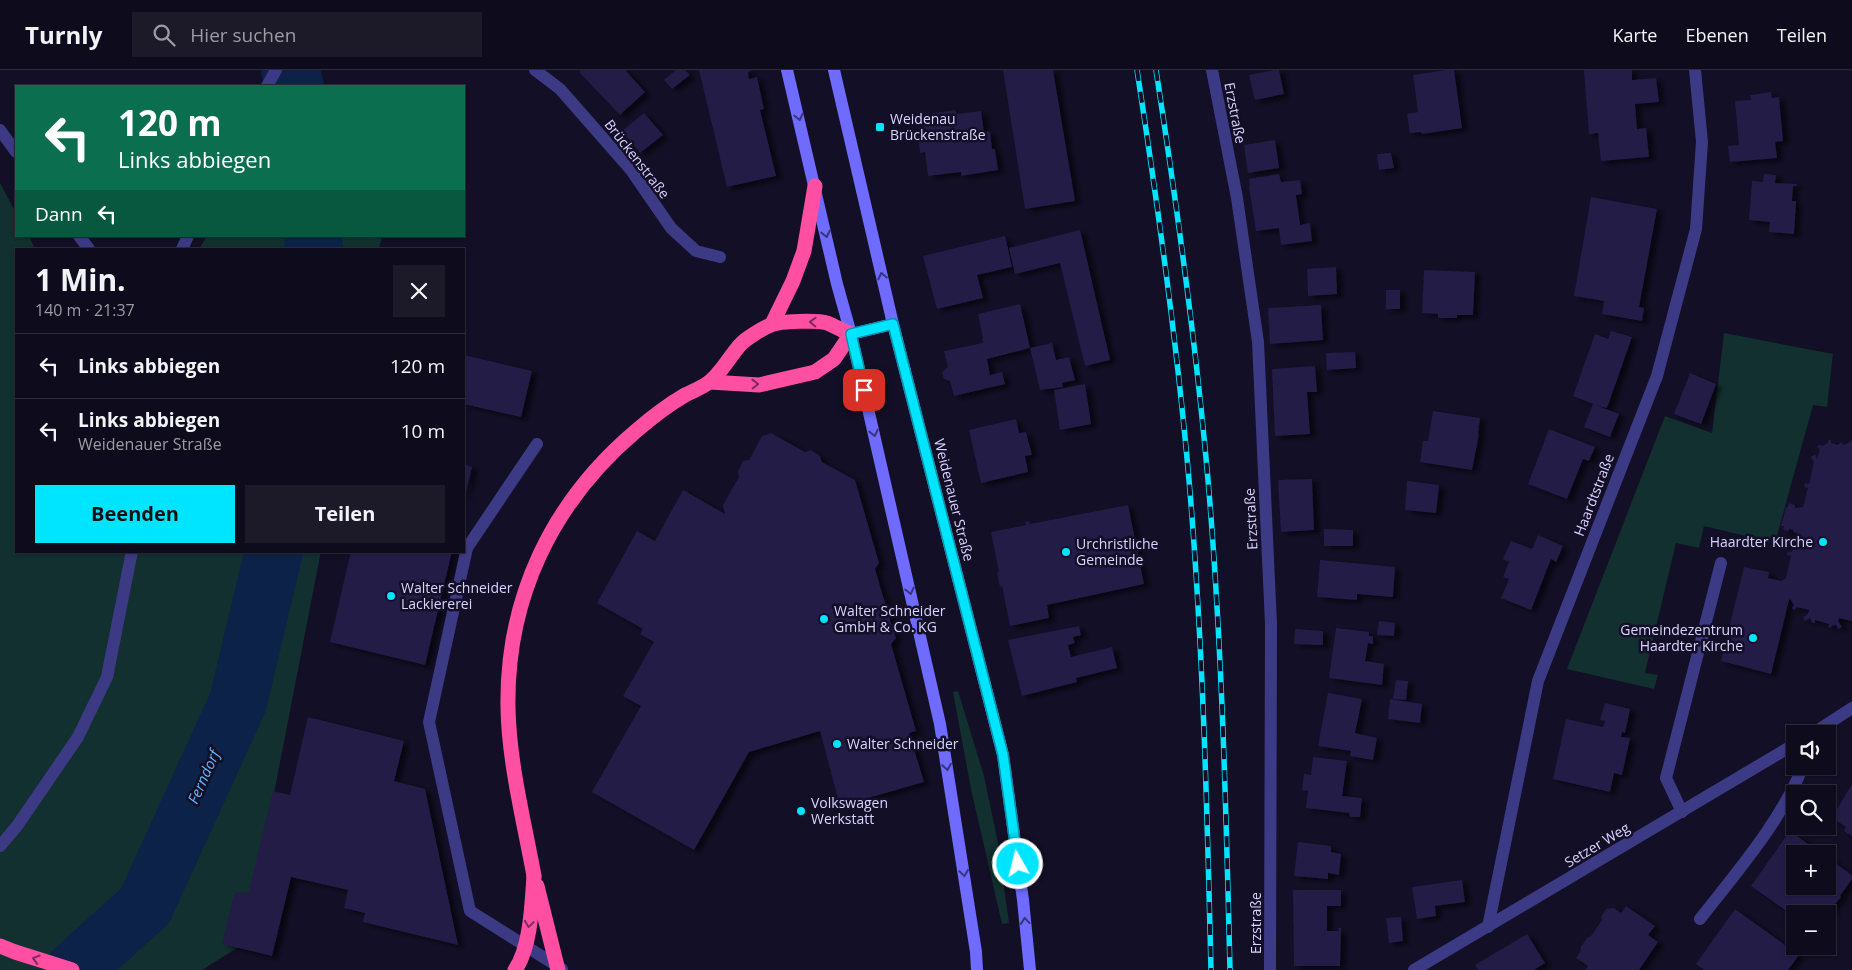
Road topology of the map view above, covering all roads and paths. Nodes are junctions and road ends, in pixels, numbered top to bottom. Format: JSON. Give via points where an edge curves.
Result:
{"nodes":[{"id":1,"x":276,"y":70,"type":"edge"},
{"id":2,"x":535,"y":70,"type":"edge"},
{"id":3,"x":788,"y":70,"type":"edge"},
{"id":4,"x":834,"y":70,"type":"edge"},
{"id":5,"x":1212,"y":70,"type":"edge"},
{"id":6,"x":1695,"y":70,"type":"edge"},
{"id":7,"x":268,"y":85,"type":"edge"},
{"id":8,"x":0,"y":130,"type":"edge"},
{"id":9,"x":15,"y":151,"type":"edge"},
{"id":10,"x":815,"y":186,"type":"junction"},
{"id":11,"x":80,"y":237,"type":"edge"},
{"id":12,"x":88,"y":248,"type":"edge"},
{"id":13,"x":720,"y":257,"type":"dead end"},
{"id":14,"x":772,"y":324,"type":"junction"},
{"id":15,"x":893,"y":324,"type":"junction"},
{"id":16,"x":851,"y":334,"type":"junction"},
{"id":17,"x":710,"y":382,"type":"junction"},
{"id":18,"x":537,"y":444,"type":"dead end"},
{"id":19,"x":132,"y":553,"type":"edge"},
{"id":20,"x":1721,"y":564,"type":"dead end"},
{"id":21,"x":1852,"y":708,"type":"edge"},
{"id":22,"x":1826,"y":725,"type":"edge"},
{"id":23,"x":1786,"y":749,"type":"edge"},
{"id":24,"x":1799,"y":775,"type":"edge"},
{"id":25,"x":1682,"y":812,"type":"junction"},
{"id":26,"x":0,"y":846,"type":"edge"},
{"id":27,"x":534,"y":876,"type":"junction"},
{"id":28,"x":1700,"y":919,"type":"dead end"},
{"id":29,"x":1488,"y":928,"type":"junction"},
{"id":30,"x":0,"y":946,"type":"edge"},
{"id":31,"x":72,"y":970,"type":"edge"},
{"id":32,"x":515,"y":970,"type":"edge"},
{"id":33,"x":558,"y":970,"type":"edge"},
{"id":34,"x":564,"y":970,"type":"edge"},
{"id":35,"x":977,"y":970,"type":"edge"},
{"id":36,"x":1030,"y":970,"type":"edge"},
{"id":37,"x":1270,"y":970,"type":"edge"},
{"id":38,"x":1414,"y":970,"type":"edge"}],
"edges":[{"from":1,"to":7,"type":"street"},
{"from":2,"to":13,"type":"street","name":"Brückenstraße","via":[[560,89],[631,170],[671,228],[696,250]]},
{"from":3,"to":10,"type":"main road","one_way":true},
{"from":15,"to":4,"type":"main road","name":"Weidenauer Straße","one_way":true},
{"from":5,"to":37,"type":"street","name":"Erzstraße","via":[[1237,198],[1258,342],[1271,624]]},
{"from":6,"to":29,"type":"street","name":"Haardtstraße","via":[[1702,142],[1696,229],[1657,376],[1538,681]]},
{"from":8,"to":9,"type":"street"},
{"from":10,"to":14,"type":"highway","via":[[804,251]]},
{"from":10,"to":16,"type":"main road","one_way":true},
{"from":11,"to":12,"type":"street"},
{"from":16,"to":14,"type":"highway","one_way":true,"via":[[826,323]]},
{"from":14,"to":17,"type":"highway","via":[[741,343]]},
{"from":15,"to":16,"type":"main road"},
{"from":36,"to":15,"type":"main road","name":"Weidenauer Straße","one_way":true,"via":[[1003,755]]},
{"from":17,"to":16,"type":"highway","one_way":true,"via":[[759,386],[816,372],[834,359]]},
{"from":16,"to":35,"type":"main road","one_way":true,"via":[[940,724]]},
{"from":17,"to":27,"type":"highway","via":[[636,430],[593,473],[557,522],[529,578],[514,636],[508,709],[512,753]]},
{"from":18,"to":34,"type":"street","via":[[467,548],[429,722],[470,911]]},
{"from":19,"to":26,"type":"street","via":[[107,677],[78,737]]},
{"from":20,"to":25,"type":"street","via":[[1666,778]]},
{"from":21,"to":22,"type":"street"},
{"from":23,"to":25,"type":"street","name":"Setzer Weg"},
{"from":24,"to":28,"type":"street","via":[[1760,841]]},
{"from":25,"to":29,"type":"street","name":"Setzer Weg"},
{"from":27,"to":32,"type":"highway","one_way":true,"bridge":true,"via":[[529,930]]},
{"from":27,"to":33,"type":"highway","bridge":true},
{"from":29,"to":38,"type":"street","name":"Setzer Weg"},
{"from":31,"to":30,"type":"highway","one_way":true}]}
